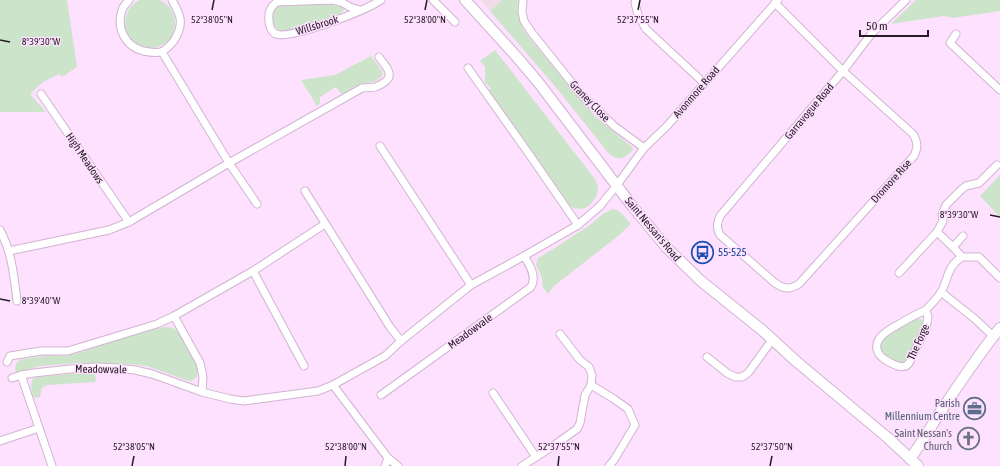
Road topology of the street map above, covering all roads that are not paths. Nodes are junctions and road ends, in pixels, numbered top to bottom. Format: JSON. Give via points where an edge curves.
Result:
{"nodes":[{"id":1,"x":129,"y":0,"type":"edge"},
{"id":2,"x":172,"y":0,"type":"edge"},
{"id":3,"x":381,"y":0,"type":"edge"},
{"id":4,"x":433,"y":0,"type":"edge"},
{"id":5,"x":465,"y":0,"type":"edge"},
{"id":6,"x":523,"y":0,"type":"edge"},
{"id":7,"x":636,"y":0,"type":"edge"},
{"id":8,"x":906,"y":0,"type":"edge"},
{"id":9,"x":776,"y":2,"type":"edge"},
{"id":10,"x":360,"y":10,"type":"junction"},
{"id":11,"x":455,"y":22,"type":"dead end"},
{"id":12,"x":956,"y":34,"type":"dead end"},
{"id":13,"x":162,"y":52,"type":"junction"},
{"id":14,"x":379,"y":57,"type":"dead end"},
{"id":15,"x":468,"y":68,"type":"dead end"},
{"id":16,"x":843,"y":71,"type":"junction"},
{"id":17,"x":704,"y":83,"type":"junction"},
{"id":18,"x":1000,"y":90,"type":"edge"},
{"id":19,"x":41,"y":94,"type":"dead end"},
{"id":20,"x":380,"y":146,"type":"dead end"},
{"id":21,"x":644,"y":148,"type":"junction"},
{"id":22,"x":229,"y":163,"type":"junction"},
{"id":23,"x":997,"y":165,"type":"dead end"},
{"id":24,"x":617,"y":185,"type":"junction"},
{"id":25,"x":305,"y":191,"type":"dead end"},
{"id":26,"x":256,"y":204,"type":"dead end"},
{"id":27,"x":129,"y":222,"type":"junction"},
{"id":28,"x":325,"y":224,"type":"junction"},
{"id":29,"x":578,"y":225,"type":"junction"},
{"id":30,"x":717,"y":226,"type":"joint"},
{"id":31,"x":0,"y":230,"type":"edge"},
{"id":32,"x":938,"y":232,"type":"junction"},
{"id":33,"x":963,"y":236,"type":"dead end"},
{"id":34,"x":953,"y":247,"type":"junction"},
{"id":35,"x":9,"y":251,"type":"junction"},
{"id":36,"x":524,"y":256,"type":"junction"},
{"id":37,"x":962,"y":257,"type":"junction"},
{"id":38,"x":253,"y":271,"type":"junction"},
{"id":39,"x":900,"y":273,"type":"dead end"},
{"id":40,"x":1000,"y":278,"type":"edge"},
{"id":41,"x":471,"y":285,"type":"junction"},
{"id":42,"x":941,"y":292,"type":"junction"},
{"id":43,"x":17,"y":302,"type":"dead end"},
{"id":44,"x":926,"y":310,"type":"junction"},
{"id":45,"x":174,"y":316,"type":"junction"},
{"id":46,"x":997,"y":332,"type":"edge"},
{"id":47,"x":560,"y":334,"type":"dead end"},
{"id":48,"x":772,"y":340,"type":"junction"},
{"id":49,"x":401,"y":341,"type":"junction"},
{"id":50,"x":707,"y":358,"type":"dead end"},
{"id":51,"x":7,"y":362,"type":"dead end"},
{"id":52,"x":304,"y":366,"type":"dead end"},
{"id":53,"x":21,"y":375,"type":"junction"},
{"id":54,"x":12,"y":378,"type":"dead end"},
{"id":55,"x":333,"y":385,"type":"junction"},
{"id":56,"x":591,"y":385,"type":"junction"},
{"id":57,"x":202,"y":392,"type":"junction"},
{"id":58,"x":493,"y":393,"type":"dead end"},
{"id":59,"x":381,"y":395,"type":"dead end"},
{"id":60,"x":39,"y":428,"type":"junction"},
{"id":61,"x":0,"y":441,"type":"edge"},
{"id":62,"x":536,"y":456,"type":"junction"},
{"id":63,"x":388,"y":458,"type":"junction"},
{"id":64,"x":914,"y":463,"type":"edge"},
{"id":65,"x":52,"y":466,"type":"edge"},
{"id":66,"x":385,"y":466,"type":"edge"},
{"id":67,"x":398,"y":466,"type":"edge"},
{"id":68,"x":522,"y":466,"type":"edge"},
{"id":69,"x":608,"y":466,"type":"edge"}],
"edges":[{"from":1,"to":13,"type":"street","via":[[122,9],[119,23],[124,38],[135,49]]},
{"from":2,"to":13,"type":"street","via":[[180,15],[180,30],[173,42]]},
{"from":3,"to":10,"type":"street","name":"Willsbrook"},
{"from":4,"to":11,"type":"street"},
{"from":5,"to":24,"type":"main road","name":"Saint Nessan's Road","via":[[538,82]]},
{"from":6,"to":21,"type":"street","name":"Graney Close","via":[[524,22],[580,93],[614,126]]},
{"from":7,"to":17,"type":"street","via":[[638,15],[646,29]]},
{"from":8,"to":16,"type":"street","name":"Garravogue Road","via":[[872,33]]},
{"from":9,"to":16,"type":"street","name":"Dromore Rise"},
{"from":9,"to":17,"type":"street","name":"Avonmore Road"},
{"from":10,"to":10,"type":"street","name":"Willsbrook","via":[[299,32],[276,34],[269,22],[269,10],[276,2],[333,0]]},
{"from":12,"to":18,"type":"street","via":[[950,43]]},
{"from":13,"to":22,"type":"street"},
{"from":14,"to":22,"type":"street","via":[[390,75],[380,85],[362,88]]},
{"from":15,"to":29,"type":"street"},
{"from":16,"to":30,"type":"street","name":"Garravogue Road","via":[[720,216]]},
{"from":16,"to":30,"type":"street","name":"Dromore Rise","via":[[912,134],[917,140],[914,156],[793,288],[788,289],[775,283],[720,235]]},
{"from":17,"to":21,"type":"street","name":"Avonmore Road"},
{"from":19,"to":27,"type":"street","name":"High Meadows"},
{"from":20,"to":41,"type":"street"},
{"from":21,"to":24,"type":"street","name":"Avonmore Road"},
{"from":22,"to":26,"type":"street"},
{"from":22,"to":27,"type":"street"},
{"from":23,"to":32,"type":"street","via":[[979,183],[962,188],[946,206]]},
{"from":24,"to":29,"type":"street","name":"Meadowvale","via":[[600,206]]},
{"from":24,"to":48,"type":"main road","name":"Saint Nessan's Road","via":[[663,244],[683,264]]},
{"from":25,"to":28,"type":"street"},
{"from":27,"to":35,"type":"street","via":[[109,230]]},
{"from":28,"to":38,"type":"street","name":"Meadowvale"},
{"from":28,"to":49,"type":"street"},
{"from":29,"to":36,"type":"street","name":"Meadowvale"},
{"from":31,"to":35,"type":"street"},
{"from":32,"to":34,"type":"street"},
{"from":32,"to":39,"type":"street"},
{"from":33,"to":34,"type":"street"},
{"from":34,"to":37,"type":"street"},
{"from":35,"to":43,"type":"street"},
{"from":36,"to":41,"type":"street","name":"Meadowvale"},
{"from":36,"to":59,"type":"street","name":"Meadowvale","via":[[534,279],[531,287]]},
{"from":37,"to":40,"type":"street","via":[[979,257]]},
{"from":37,"to":42,"type":"street","name":"The Forge","via":[[948,273]]},
{"from":38,"to":45,"type":"street","name":"Meadowvale"},
{"from":38,"to":52,"type":"street"},
{"from":41,"to":49,"type":"street","name":"Meadowvale"},
{"from":42,"to":44,"type":"street","name":"The Forge"},
{"from":42,"to":46,"type":"street","via":[[975,319]]},
{"from":44,"to":44,"type":"street","name":"The Forge","via":[[885,333],[877,342],[876,349],[881,358],[897,366],[904,367],[909,363],[926,328]]},
{"from":45,"to":51,"type":"street","name":"Meadowvale","via":[[157,324],[68,351],[41,351],[10,356]]},
{"from":45,"to":57,"type":"street","via":[[200,363],[203,377]]},
{"from":46,"to":64,"type":"main road","via":[[947,402],[918,448]]},
{"from":47,"to":56,"type":"street","via":[[580,360],[589,367],[592,375]]},
{"from":48,"to":50,"type":"street","via":[[748,373],[742,377],[727,373]]},
{"from":48,"to":64,"type":"main road","name":"Saint Nessan's Road"},
{"from":49,"to":55,"type":"street","name":"Meadowvale","via":[[385,356]]},
{"from":53,"to":54,"type":"street","name":"Meadowvale"},
{"from":53,"to":57,"type":"street","name":"Meadowvale","via":[[96,367],[117,368],[152,374]]},
{"from":53,"to":60,"type":"street"},
{"from":55,"to":57,"type":"street","name":"Meadowvale","via":[[318,391],[244,401]]},
{"from":55,"to":63,"type":"street"},
{"from":56,"to":62,"type":"street","via":[[585,395],[577,429]]},
{"from":56,"to":69,"type":"street","via":[[628,409],[635,425]]},
{"from":58,"to":62,"type":"street"},
{"from":60,"to":61,"type":"street"},
{"from":60,"to":65,"type":"street"},
{"from":62,"to":68,"type":"street"},
{"from":63,"to":66,"type":"street"},
{"from":63,"to":67,"type":"street"}]}
